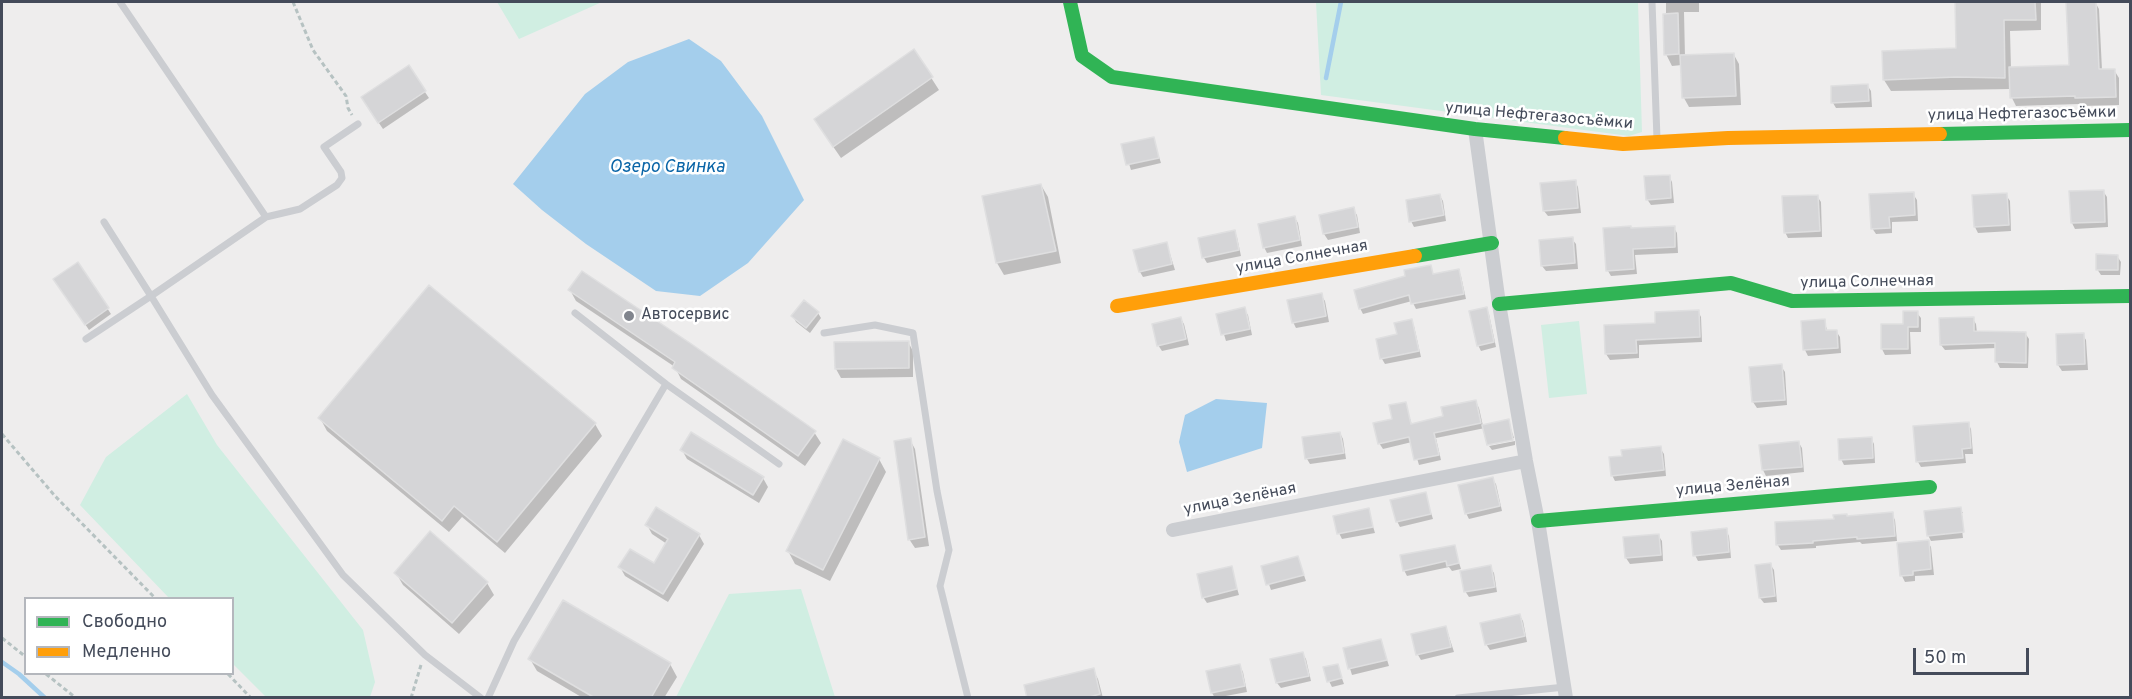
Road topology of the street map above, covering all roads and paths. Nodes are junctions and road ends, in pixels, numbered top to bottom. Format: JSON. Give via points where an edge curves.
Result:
{"nodes":[{"id":1,"x":120,"y":2,"type":"edge"},
{"id":2,"x":293,"y":2,"type":"edge"},
{"id":3,"x":1070,"y":2,"type":"edge"},
{"id":4,"x":1652,"y":2,"type":"edge"},
{"id":5,"x":358,"y":123,"type":"joint"},
{"id":6,"x":1475,"y":129,"type":"junction"},
{"id":7,"x":2130,"y":130,"type":"edge"},
{"id":8,"x":1658,"y":141,"type":"junction"},
{"id":9,"x":266,"y":217,"type":"junction"},
{"id":10,"x":104,"y":222,"type":"dead end"},
{"id":11,"x":1492,"y":243,"type":"junction"},
{"id":12,"x":151,"y":296,"type":"junction"},
{"id":13,"x":2130,"y":296,"type":"edge"},
{"id":14,"x":1499,"y":304,"type":"junction"},
{"id":15,"x":1118,"y":306,"type":"dead end"},
{"id":16,"x":575,"y":313,"type":"dead end"},
{"id":17,"x":824,"y":333,"type":"dead end"},
{"id":18,"x":86,"y":339,"type":"dead end"},
{"id":19,"x":666,"y":384,"type":"junction"},
{"id":20,"x":2,"y":434,"type":"edge"},
{"id":21,"x":1526,"y":461,"type":"junction"},
{"id":22,"x":779,"y":464,"type":"dead end"},
{"id":23,"x":1930,"y":487,"type":"dead end"},
{"id":24,"x":1538,"y":521,"type":"junction"},
{"id":25,"x":1173,"y":530,"type":"dead end"},
{"id":26,"x":154,"y":597,"type":"edge"},
{"id":27,"x":2,"y":638,"type":"edge"},
{"id":28,"x":24,"y":655,"type":"edge"},
{"id":29,"x":425,"y":655,"type":"junction"},
{"id":30,"x":47,"y":675,"type":"edge"},
{"id":31,"x":229,"y":675,"type":"edge"},
{"id":32,"x":1565,"y":692,"type":"edge"},
{"id":33,"x":76,"y":698,"type":"edge"},
{"id":34,"x":251,"y":698,"type":"edge"},
{"id":35,"x":411,"y":698,"type":"edge"},
{"id":36,"x":481,"y":698,"type":"edge"},
{"id":37,"x":488,"y":698,"type":"edge"},
{"id":38,"x":968,"y":698,"type":"edge"},
{"id":39,"x":1458,"y":698,"type":"edge"}],
"edges":[{"from":1,"to":9,"type":"lane"},
{"from":2,"to":5,"type":"path","via":[[313,50],[346,96],[348,110]]},
{"from":3,"to":6,"type":"street","name":"улица Нефтегазосъёмки","via":[[1082,56],[1112,77]]},
{"from":4,"to":8,"type":"lane"},
{"from":5,"to":9,"type":"lane","via":[[324,147],[342,172],[339,183],[303,208]]},
{"from":6,"to":8,"type":"street","name":"улица Нефтегазосъёмки","via":[[1623,144]]},
{"from":6,"to":11,"type":"street"},
{"from":7,"to":8,"type":"street","name":"улица Нефтегазосъёмки"},
{"from":9,"to":12,"type":"lane"},
{"from":10,"to":12,"type":"lane"},
{"from":11,"to":14,"type":"street"},
{"from":11,"to":15,"type":"street","name":"улица Солнечная"},
{"from":12,"to":18,"type":"lane"},
{"from":12,"to":29,"type":"lane","via":[[212,395],[343,575]]},
{"from":13,"to":14,"type":"street","name":"улица Солнечная","via":[[1792,301],[1731,283]]},
{"from":14,"to":21,"type":"street"},
{"from":16,"to":19,"type":"lane"},
{"from":17,"to":38,"type":"lane","via":[[875,325],[913,333],[949,550],[939,586]]},
{"from":19,"to":22,"type":"lane"},
{"from":19,"to":37,"type":"lane","via":[[514,641]]},
{"from":20,"to":26,"type":"path","via":[[55,496]]},
{"from":21,"to":24,"type":"street"},
{"from":21,"to":25,"type":"street","name":"улица Зелёная"},
{"from":23,"to":24,"type":"street","name":"улица Зелёная"},
{"from":24,"to":32,"type":"street"},
{"from":27,"to":28,"type":"path"},
{"from":29,"to":35,"type":"path"},
{"from":29,"to":36,"type":"lane"},
{"from":30,"to":33,"type":"path"},
{"from":31,"to":34,"type":"path"},
{"from":32,"to":39,"type":"lane"}]}
